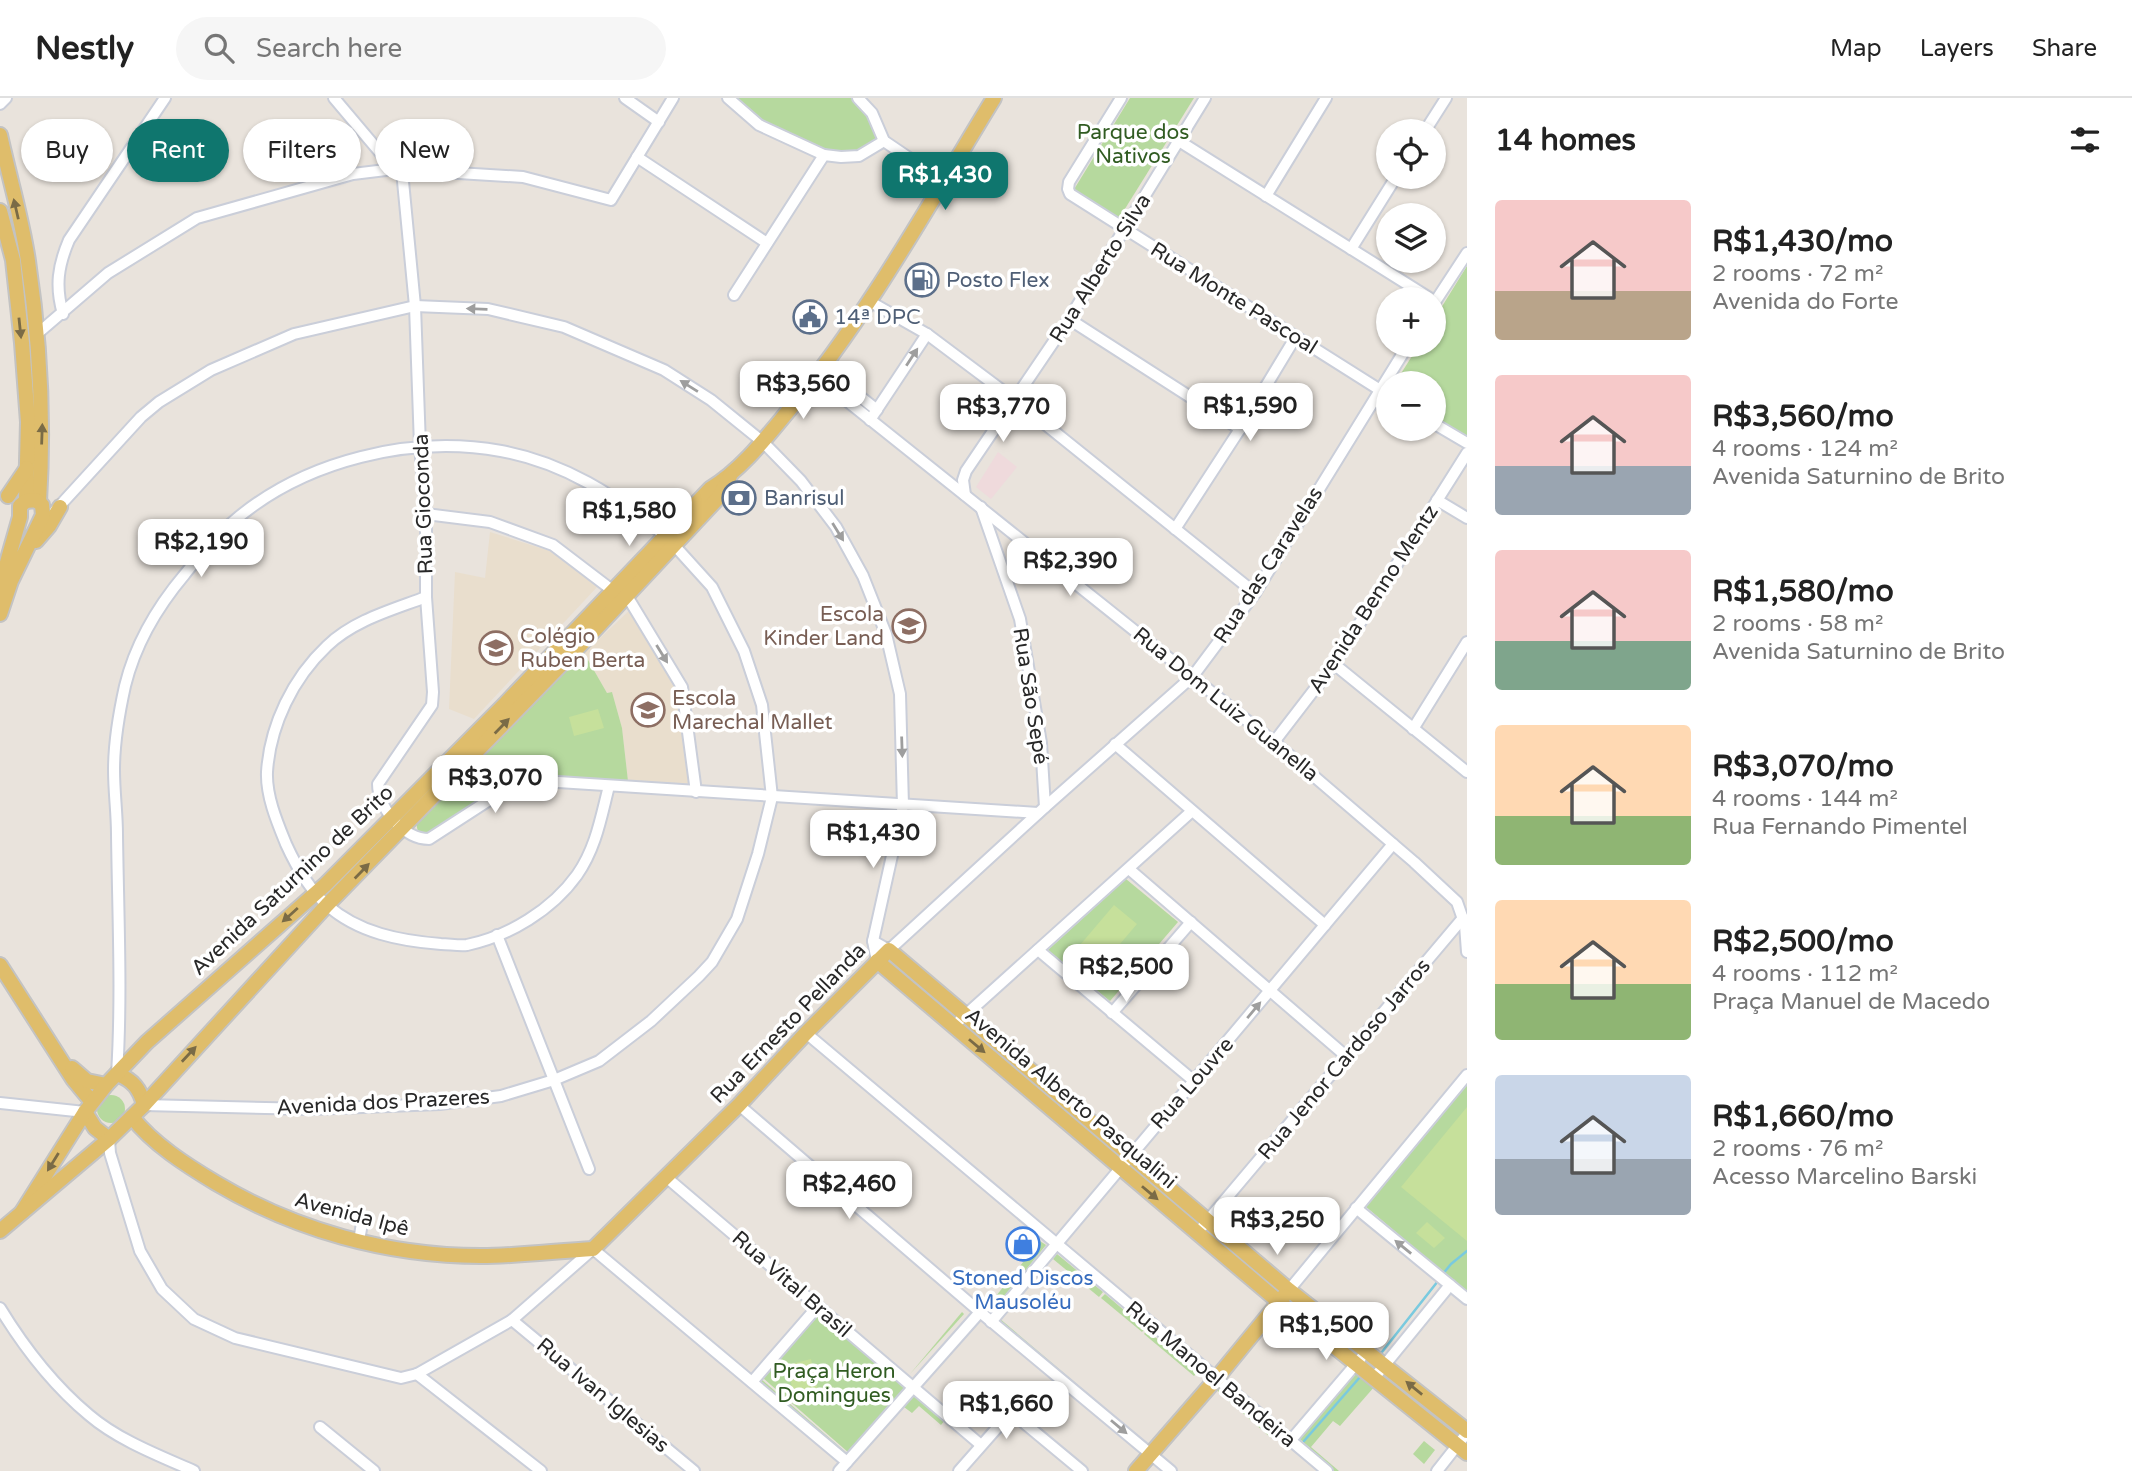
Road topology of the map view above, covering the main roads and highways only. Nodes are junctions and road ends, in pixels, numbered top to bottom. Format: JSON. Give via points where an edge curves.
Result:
{"nodes":[{"id":1,"x":994,"y":98,"type":"edge"},
{"id":2,"x":0,"y":135,"type":"edge"},
{"id":3,"x":0,"y":211,"type":"edge"},
{"id":4,"x":28,"y":467,"type":"junction"},
{"id":5,"x":4,"y":495,"type":"edge"},
{"id":6,"x":62,"y":505,"type":"road end"},
{"id":7,"x":33,"y":510,"type":"junction"},
{"id":8,"x":28,"y":550,"type":"junction"},
{"id":9,"x":0,"y":587,"type":"edge"},
{"id":10,"x":619,"y":590,"type":"junction"},
{"id":11,"x":0,"y":614,"type":"edge"},
{"id":12,"x":889,"y":950,"type":"joint"},
{"id":13,"x":877,"y":961,"type":"junction"},
{"id":14,"x":0,"y":965,"type":"edge"},
{"id":15,"x":63,"y":1061,"type":"junction"},
{"id":16,"x":117,"y":1074,"type":"junction"},
{"id":17,"x":106,"y":1085,"type":"junction"},
{"id":18,"x":144,"y":1105,"type":"junction"},
{"id":19,"x":89,"y":1107,"type":"junction"},
{"id":20,"x":132,"y":1117,"type":"junction"},
{"id":21,"x":109,"y":1139,"type":"junction"},
{"id":22,"x":22,"y":1212,"type":"junction"},
{"id":23,"x":1203,"y":1227,"type":"junction"},
{"id":24,"x":0,"y":1231,"type":"edge"},
{"id":25,"x":593,"y":1249,"type":"joint"},
{"id":26,"x":1284,"y":1296,"type":"junction"},
{"id":27,"x":1467,"y":1432,"type":"edge"},
{"id":28,"x":1462,"y":1449,"type":"edge"},
{"id":29,"x":1136,"y":1471,"type":"edge"}],
"edges":[{"from":1,"to":10,"type":"main road","name":"Avenida Saturnino de Brito","via":[[820,372],[730,476],[719,497]]},
{"from":7,"to":2,"type":"main road","one_way":true,"via":[[43,424],[37,334],[28,258]]},
{"from":3,"to":4,"type":"main road","one_way":true,"via":[[13,260]]},
{"from":4,"to":5,"type":"main road"},
{"from":4,"to":7,"type":"main road"},
{"from":6,"to":8,"type":"main road"},
{"from":7,"to":8,"type":"main road"},
{"from":7,"to":9,"type":"main road"},
{"from":8,"to":11,"type":"main road"},
{"from":10,"to":16,"type":"main road","name":"Avenida Saturnino de Brito","one_way":true,"via":[[316,893]]},
{"from":18,"to":10,"type":"main road","name":"Avenida Saturnino de Brito","one_way":true},
{"from":12,"to":13,"type":"main road","name":"Rua Ernesto Pellanda"},
{"from":12,"to":23,"type":"main road","name":"Avenida Alberto Pasqualini","via":[[1130,1155]]},
{"from":13,"to":23,"type":"main road","name":"Avenida Alberto Pasqualini","one_way":true,"via":[[1119,1168]]},
{"from":13,"to":25,"type":"main road","name":"Rua Ernesto Pellanda"},
{"from":14,"to":15,"type":"main road"},
{"from":15,"to":17,"type":"main road","via":[[87,1080]]},
{"from":15,"to":19,"type":"main road"},
{"from":16,"to":17,"type":"main road","name":"Avenida Saturnino de Brito"},
{"from":16,"to":18,"type":"main road","via":[[135,1085]]},
{"from":17,"to":19,"type":"main road","name":"Avenida Saturnino de Brito"},
{"from":18,"to":20,"type":"main road","name":"Avenida Saturnino de Brito"},
{"from":19,"to":21,"type":"main road","via":[[95,1128]]},
{"from":19,"to":22,"type":"main road","name":"Avenida Saturnino de Brito","one_way":true},
{"from":20,"to":21,"type":"main road","name":"Avenida Saturnino de Brito"},
{"from":20,"to":25,"type":"main road","name":"Avenida Ipê","via":[[203,1175],[310,1228],[410,1251],[479,1256]]},
{"from":21,"to":22,"type":"main road","name":"Avenida Saturnino de Brito"},
{"from":22,"to":24,"type":"main road","name":"Avenida Saturnino de Brito"},
{"from":23,"to":26,"type":"main road","name":"Avenida Alberto Pasqualini"},
{"from":27,"to":26,"type":"main road","name":"Avenida Alberto Pasqualini","one_way":true,"via":[[1367,1350]]},
{"from":26,"to":28,"type":"main road","name":"Avenida Alberto Pasqualini","via":[[1356,1364]]},
{"from":26,"to":29,"type":"main road"}]}
